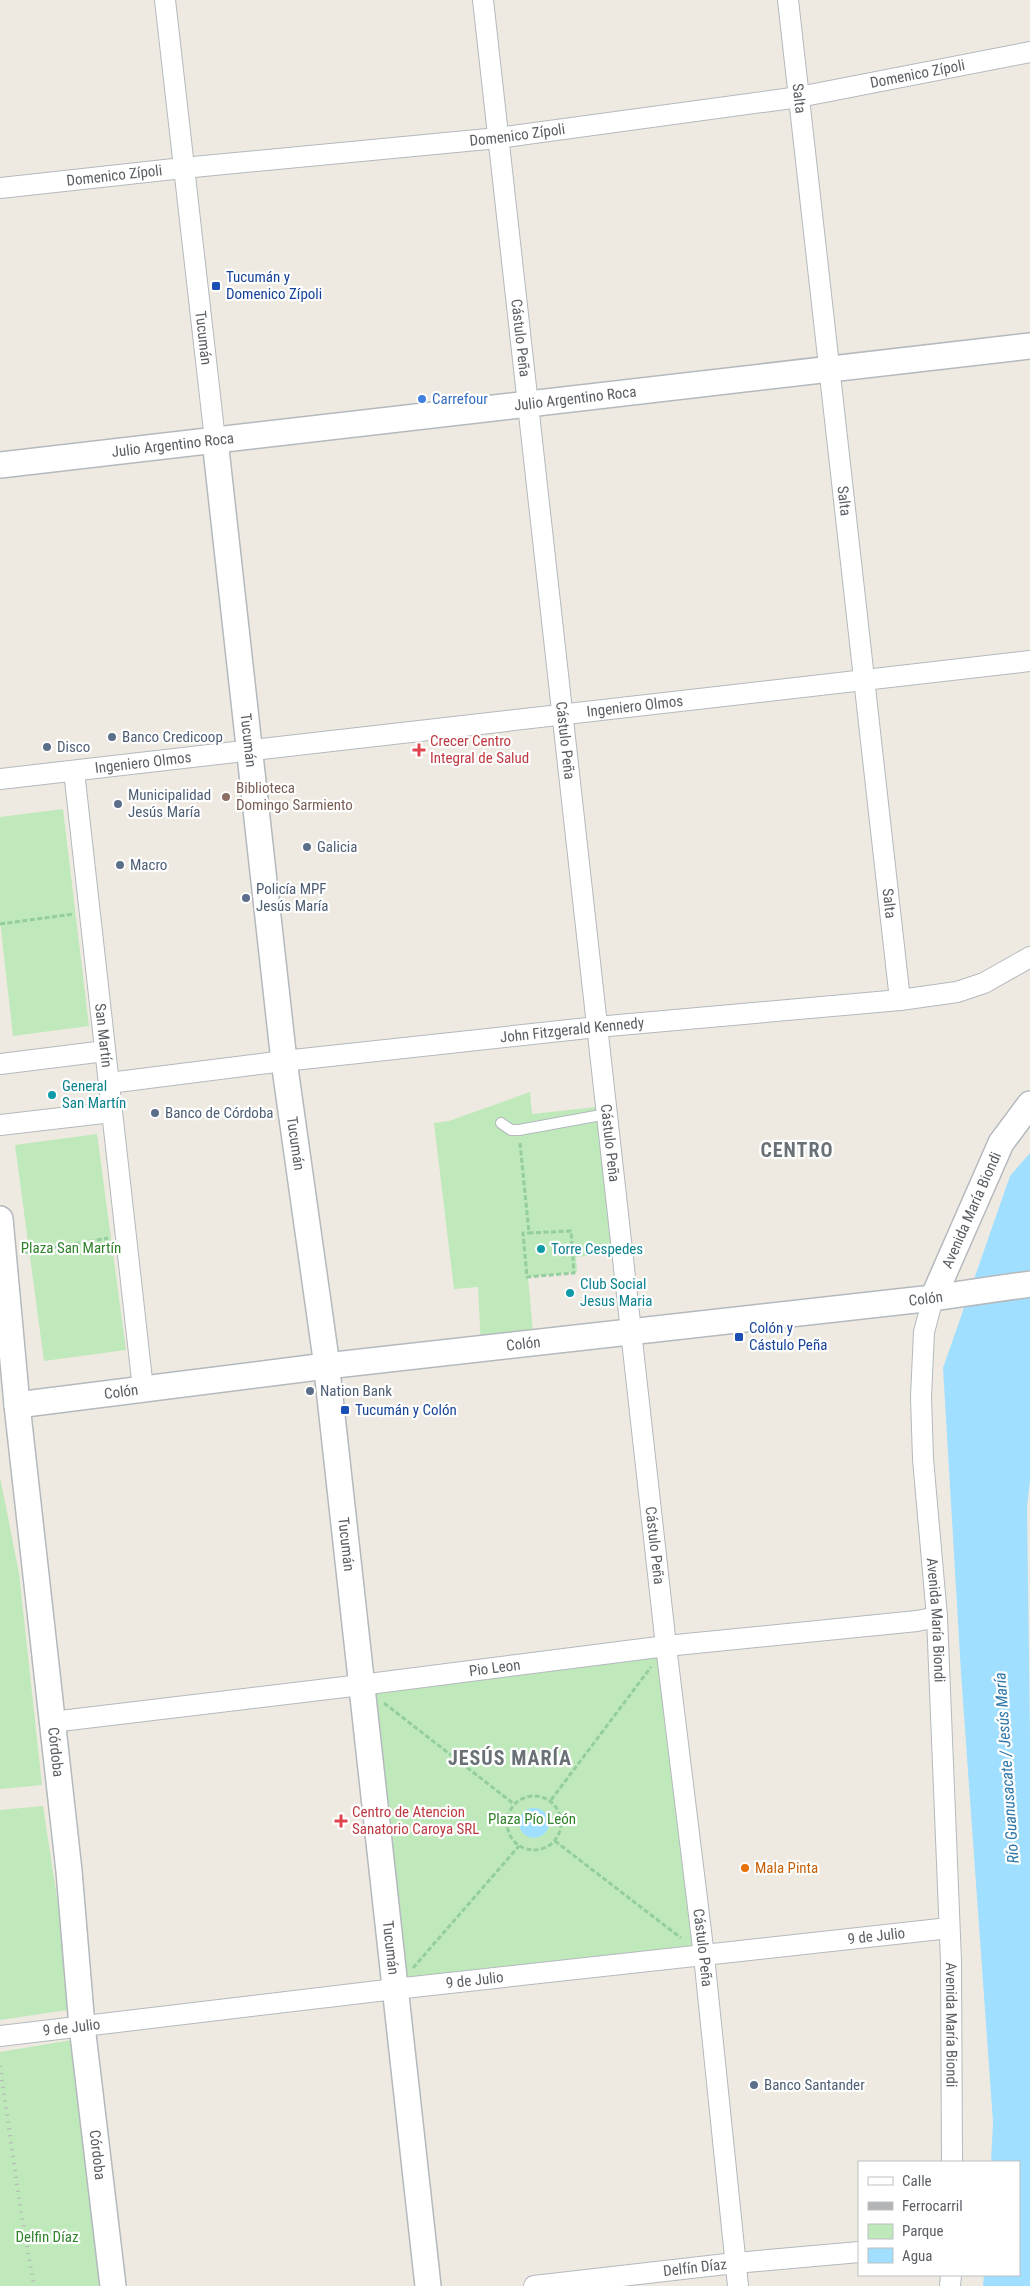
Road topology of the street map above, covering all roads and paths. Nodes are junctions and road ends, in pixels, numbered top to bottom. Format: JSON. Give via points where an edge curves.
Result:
{"nodes":[{"id":1,"x":165,"y":0,"type":"edge"},
{"id":2,"x":483,"y":0,"type":"edge"},
{"id":3,"x":788,"y":0,"type":"edge"},
{"id":4,"x":1030,"y":52,"type":"edge"},
{"id":5,"x":799,"y":97,"type":"junction"},
{"id":6,"x":498,"y":138,"type":"junction"},
{"id":7,"x":183,"y":168,"type":"junction"},
{"id":8,"x":0,"y":188,"type":"edge"},
{"id":9,"x":1030,"y":346,"type":"edge"},
{"id":10,"x":830,"y":369,"type":"junction"},
{"id":11,"x":528,"y":403,"type":"junction"},
{"id":12,"x":215,"y":440,"type":"junction"},
{"id":13,"x":0,"y":465,"type":"edge"},
{"id":14,"x":1030,"y":661,"type":"edge"},
{"id":15,"x":865,"y":680,"type":"junction"},
{"id":16,"x":562,"y":713,"type":"junction"},
{"id":17,"x":249,"y":750,"type":"junction"},
{"id":18,"x":74,"y":771,"type":"junction"},
{"id":19,"x":0,"y":779,"type":"edge"},
{"id":20,"x":90,"y":912,"type":"junction"},
{"id":21,"x":0,"y":924,"type":"edge"},
{"id":22,"x":1030,"y":957,"type":"edge"},
{"id":23,"x":900,"y":1000,"type":"junction"},
{"id":24,"x":597,"y":1027,"type":"junction"},
{"id":25,"x":105,"y":1051,"type":"junction"},
{"id":26,"x":284,"y":1061,"type":"junction"},
{"id":27,"x":0,"y":1064,"type":"edge"},
{"id":28,"x":108,"y":1083,"type":"junction"},
{"id":29,"x":1030,"y":1104,"type":"edge"},
{"id":30,"x":112,"y":1112,"type":"junction"},
{"id":31,"x":607,"y":1114,"type":"junction"},
{"id":32,"x":501,"y":1123,"type":"dead end"},
{"id":33,"x":0,"y":1125,"type":"edge"},
{"id":34,"x":519,"y":1130,"type":"junction"},
{"id":35,"x":0,"y":1219,"type":"edge"},
{"id":36,"x":528,"y":1233,"type":"junction"},
{"id":37,"x":126,"y":1235,"type":"junction"},
{"id":38,"x":3,"y":1257,"type":"junction"},
{"id":39,"x":1030,"y":1284,"type":"edge"},
{"id":40,"x":944,"y":1296,"type":"junction"},
{"id":41,"x":631,"y":1331,"type":"junction"},
{"id":42,"x":326,"y":1366,"type":"junction"},
{"id":43,"x":143,"y":1389,"type":"junction"},
{"id":44,"x":17,"y":1405,"type":"junction"},
{"id":45,"x":937,"y":1617,"type":"junction"},
{"id":46,"x":666,"y":1646,"type":"junction"},
{"id":47,"x":362,"y":1685,"type":"junction"},
{"id":48,"x":52,"y":1722,"type":"junction"},
{"id":49,"x":551,"y":1800,"type":"junction"},
{"id":50,"x":514,"y":1804,"type":"junction"},
{"id":51,"x":555,"y":1841,"type":"junction"},
{"id":52,"x":519,"y":1846,"type":"junction"},
{"id":53,"x":949,"y":1928,"type":"junction"},
{"id":54,"x":704,"y":1956,"type":"junction"},
{"id":55,"x":395,"y":1989,"type":"junction"},
{"id":56,"x":82,"y":2026,"type":"junction"},
{"id":57,"x":0,"y":2036,"type":"edge"},
{"id":58,"x":952,"y":2161,"type":"edge"},
{"id":59,"x":858,"y":2252,"type":"edge"},
{"id":60,"x":735,"y":2263,"type":"junction"},
{"id":61,"x":113,"y":2286,"type":"edge"},
{"id":62,"x":428,"y":2286,"type":"edge"},
{"id":63,"x":534,"y":2286,"type":"edge"},
{"id":64,"x":738,"y":2286,"type":"edge"}],
"edges":[{"from":1,"to":7,"type":"street","name":"Tucumán"},
{"from":2,"to":6,"type":"street","name":"Cástulo Peña"},
{"from":3,"to":5,"type":"street","name":"Salta"},
{"from":4,"to":5,"type":"street","name":"Domenico Zípoli"},
{"from":5,"to":6,"type":"street","name":"Domenico Zípoli"},
{"from":5,"to":10,"type":"street","name":"Salta"},
{"from":6,"to":7,"type":"street","name":"Domenico Zípoli"},
{"from":6,"to":11,"type":"street","name":"Cástulo Peña"},
{"from":7,"to":8,"type":"street","name":"Domenico Zípoli"},
{"from":7,"to":12,"type":"street","name":"Tucumán"},
{"from":9,"to":10,"type":"street","name":"Julio Argentino Roca"},
{"from":10,"to":11,"type":"street","name":"Julio Argentino Roca"},
{"from":10,"to":15,"type":"street","name":"Salta"},
{"from":11,"to":12,"type":"street","name":"Julio Argentino Roca"},
{"from":11,"to":16,"type":"street","name":"Cástulo Peña"},
{"from":12,"to":13,"type":"street","name":"Julio Argentino Roca"},
{"from":12,"to":17,"type":"street","name":"Tucumán"},
{"from":14,"to":15,"type":"street","name":"Ingeniero Olmos"},
{"from":15,"to":16,"type":"street","name":"Ingeniero Olmos"},
{"from":15,"to":23,"type":"street","name":"Salta"},
{"from":16,"to":17,"type":"street","name":"Ingeniero Olmos"},
{"from":16,"to":24,"type":"street","name":"Cástulo Peña"},
{"from":17,"to":18,"type":"street","name":"Ingeniero Olmos"},
{"from":17,"to":26,"type":"street","name":"Tucumán"},
{"from":18,"to":19,"type":"street","name":"Ingeniero Olmos"},
{"from":18,"to":20,"type":"street","name":"San Martín"},
{"from":20,"to":21,"type":"path"},
{"from":20,"to":25,"type":"street","name":"San Martín"},
{"from":22,"to":23,"type":"street","name":"John Fitzgerald Kennedy","via":[[984,983],[957,992]]},
{"from":23,"to":24,"type":"street","name":"John Fitzgerald Kennedy"},
{"from":24,"to":26,"type":"street","name":"John Fitzgerald Kennedy"},
{"from":24,"to":31,"type":"street","name":"Cástulo Peña"},
{"from":25,"to":27,"type":"street"},
{"from":25,"to":28,"type":"street","name":"San Martín"},
{"from":26,"to":28,"type":"street","name":"John Fitzgerald Kennedy"},
{"from":26,"to":42,"type":"street","name":"Tucumán"},
{"from":28,"to":30,"type":"street","name":"San Martín"},
{"from":29,"to":40,"type":"street","name":"Avenida María Biondi","via":[[1000,1143]]},
{"from":30,"to":33,"type":"street"},
{"from":30,"to":37,"type":"street","name":"San Martín"},
{"from":31,"to":34,"type":"lane"},
{"from":31,"to":41,"type":"street","name":"Cástulo Peña"},
{"from":32,"to":34,"type":"lane","via":[[511,1130]]},
{"from":34,"to":36,"type":"path"},
{"from":35,"to":38,"type":"street","name":"Córdoba"},
{"from":36,"to":36,"type":"path","via":[[571,1231],[574,1273],[528,1277],[523,1233]]},
{"from":37,"to":38,"type":"path"},
{"from":37,"to":43,"type":"street","name":"San Martín"},
{"from":38,"to":44,"type":"street","name":"Córdoba"},
{"from":39,"to":40,"type":"street","name":"Colón"},
{"from":40,"to":41,"type":"street","name":"Colón"},
{"from":40,"to":45,"type":"street","name":"Avenida María Biondi","via":[[924,1332],[921,1397],[923,1460]]},
{"from":41,"to":42,"type":"street","name":"Colón"},
{"from":41,"to":46,"type":"street","name":"Cástulo Peña"},
{"from":42,"to":43,"type":"street","name":"Colón"},
{"from":42,"to":47,"type":"street","name":"Tucumán"},
{"from":43,"to":44,"type":"street","name":"Colón"},
{"from":44,"to":48,"type":"street","name":"Córdoba"},
{"from":45,"to":46,"type":"street","name":"Pio Leon"},
{"from":45,"to":53,"type":"street","name":"Avenida María Biondi"},
{"from":46,"to":47,"type":"street","name":"Pio Leon"},
{"from":46,"to":49,"type":"path"},
{"from":46,"to":54,"type":"street","name":"Cástulo Peña"},
{"from":47,"to":48,"type":"street","name":"Pio Leon"},
{"from":47,"to":50,"type":"path"},
{"from":47,"to":55,"type":"street","name":"Tucumán"},
{"from":48,"to":56,"type":"street","name":"Córdoba"},
{"from":49,"to":50,"type":"path","via":[[533,1795]]},
{"from":49,"to":51,"type":"path","via":[[561,1815],[562,1824]]},
{"from":50,"to":52,"type":"path","via":[[506,1825]]},
{"from":51,"to":52,"type":"path","via":[[539,1850]]},
{"from":51,"to":54,"type":"path"},
{"from":52,"to":55,"type":"path"},
{"from":53,"to":54,"type":"street","name":"9 de Julio"},
{"from":53,"to":58,"type":"street","name":"Avenida María Biondi"},
{"from":54,"to":55,"type":"street","name":"9 de Julio"},
{"from":54,"to":60,"type":"street","name":"Cástulo Peña"},
{"from":55,"to":56,"type":"street","name":"9 de Julio"},
{"from":55,"to":62,"type":"street","name":"Tucumán"},
{"from":56,"to":57,"type":"street","name":"9 de Julio"},
{"from":56,"to":61,"type":"street","name":"Córdoba"},
{"from":59,"to":60,"type":"street","name":"Delfín Díaz"},
{"from":60,"to":63,"type":"street","name":"Delfín Díaz"},
{"from":60,"to":64,"type":"street","name":"Cástulo Peña"}]}
